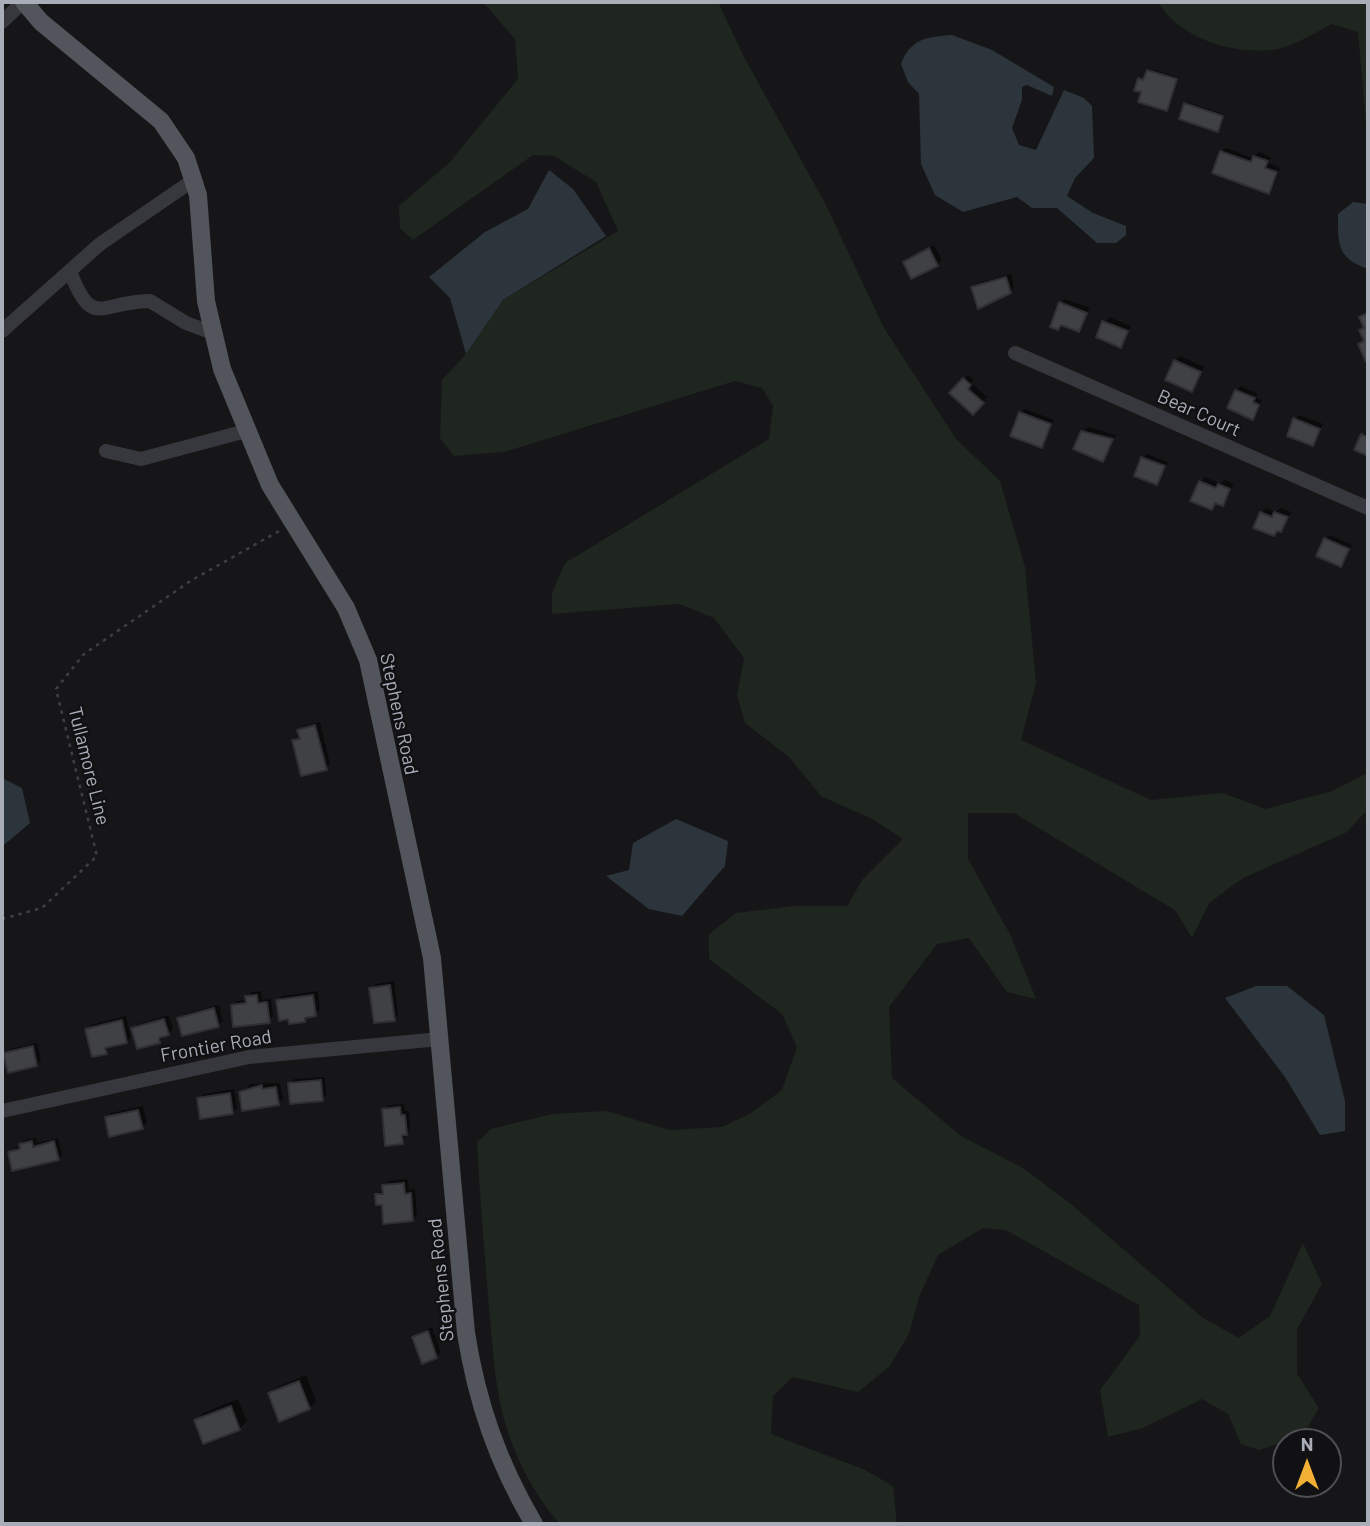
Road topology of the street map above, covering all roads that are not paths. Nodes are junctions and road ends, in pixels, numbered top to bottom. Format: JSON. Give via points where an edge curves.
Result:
{"nodes":[{"id":1,"x":23,"y":2,"type":"edge"},
{"id":2,"x":2,"y":22,"type":"edge"},
{"id":3,"x":195,"y":179,"type":"junction"},
{"id":4,"x":70,"y":271,"type":"junction"},
{"id":5,"x":2,"y":331,"type":"edge"},
{"id":6,"x":213,"y":333,"type":"junction"},
{"id":7,"x":1015,"y":353,"type":"dead end"},
{"id":8,"x":246,"y":431,"type":"junction"},
{"id":9,"x":106,"y":450,"type":"dead end"},
{"id":10,"x":1368,"y":508,"type":"edge"},
{"id":11,"x":440,"y":1039,"type":"junction"},
{"id":12,"x":2,"y":1111,"type":"edge"},
{"id":13,"x":534,"y":1524,"type":"edge"}],
"edges":[{"from":1,"to":2,"type":"street"},
{"from":1,"to":3,"type":"main road","name":"Stephens Road","via":[[161,121]]},
{"from":3,"to":4,"type":"street","via":[[100,244]]},
{"from":3,"to":6,"type":"main road","name":"Stephens Road"},
{"from":4,"to":5,"type":"street"},
{"from":4,"to":6,"type":"street","via":[[80,299],[89,306],[108,308],[150,301]]},
{"from":6,"to":8,"type":"main road","name":"Stephens Road"},
{"from":7,"to":10,"type":"street","name":"Bear Court"},
{"from":8,"to":9,"type":"street","via":[[141,459]]},
{"from":8,"to":11,"type":"main road","name":"Stephens Road","via":[[270,485],[346,608],[368,660],[394,794],[427,927]]},
{"from":11,"to":12,"type":"street","name":"Frontier Road","via":[[249,1057]]},
{"from":11,"to":13,"type":"main road","name":"Stephens Road","via":[[472,1373],[490,1438]]}]}
